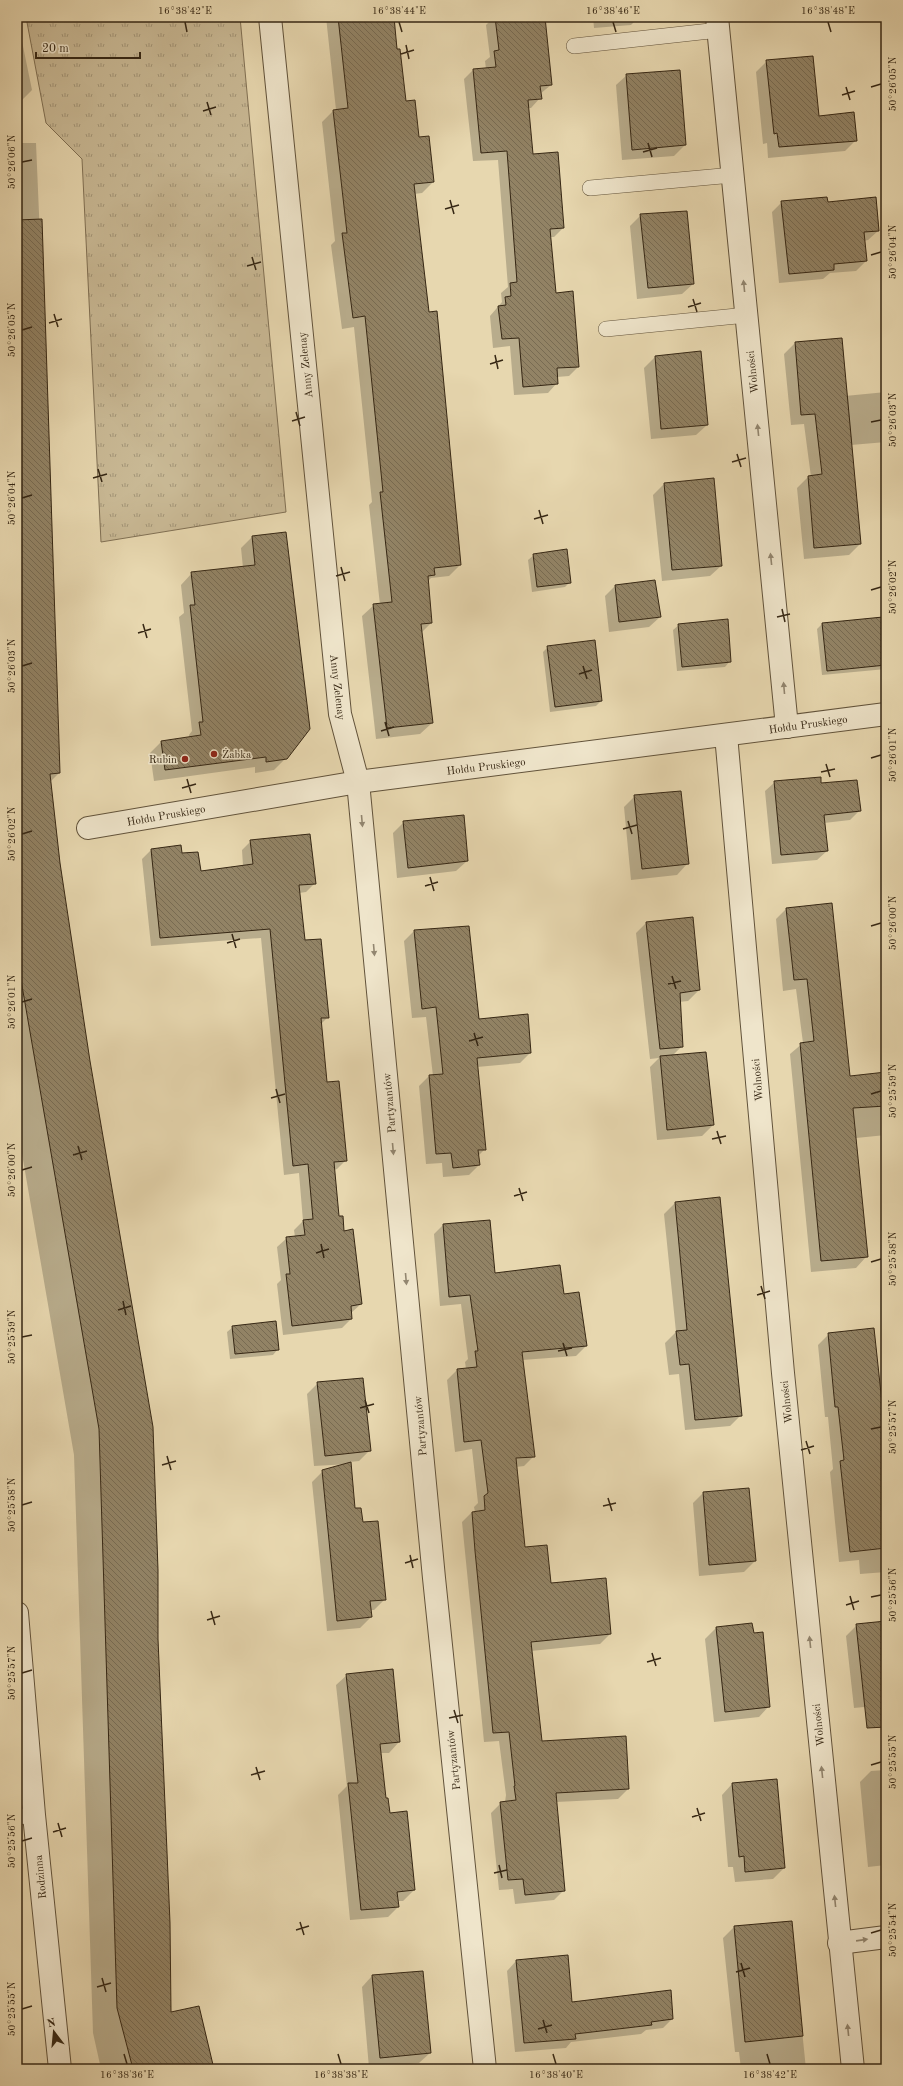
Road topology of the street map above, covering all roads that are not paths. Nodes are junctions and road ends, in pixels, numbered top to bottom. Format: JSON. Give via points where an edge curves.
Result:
{"nodes":[{"id":1,"x":270,"y":17,"type":"edge"},
{"id":2,"x":718,"y":24,"type":"edge"},
{"id":3,"x":574,"y":46,"type":"dead end"},
{"id":4,"x":733,"y":175,"type":"junction"},
{"id":5,"x":590,"y":188,"type":"dead end"},
{"id":6,"x":747,"y":315,"type":"junction"},
{"id":7,"x":606,"y":329,"type":"dead end"},
{"id":8,"x":886,"y":714,"type":"edge"},
{"id":9,"x":787,"y":727,"type":"junction"},
{"id":10,"x":726,"y":735,"type":"junction"},
{"id":11,"x":358,"y":782,"type":"junction"},
{"id":12,"x":88,"y":828,"type":"dead end"},
{"id":13,"x":17,"y":1613,"type":"edge"},
{"id":14,"x":25,"y":1816,"type":"edge"},
{"id":15,"x":886,"y":1937,"type":"edge"},
{"id":16,"x":839,"y":1943,"type":"junction"},
{"id":17,"x":60,"y":2069,"type":"edge"},
{"id":18,"x":485,"y":2069,"type":"edge"},
{"id":19,"x":853,"y":2069,"type":"edge"}],
"edges":[{"from":1,"to":11,"type":"street","name":"Anny Zelenay","via":[[340,714]]},
{"from":2,"to":3,"type":"lane"},
{"from":2,"to":4,"type":"street","name":"Wolności"},
{"from":4,"to":5,"type":"lane"},
{"from":6,"to":4,"type":"street","name":"Wolności","one_way":true},
{"from":6,"to":7,"type":"lane"},
{"from":9,"to":6,"type":"street","name":"Wolności","one_way":true},
{"from":8,"to":9,"type":"street","name":"Hołdu Pruskiego"},
{"from":9,"to":10,"type":"street","name":"Hołdu Pruskiego"},
{"from":10,"to":11,"type":"street","name":"Hołdu Pruskiego"},
{"from":16,"to":10,"type":"street","name":"Wolności","one_way":true,"via":[[783,1373]]},
{"from":11,"to":12,"type":"street","name":"Hołdu Pruskiego"},
{"from":11,"to":18,"type":"street","name":"Partyzantów","one_way":true},
{"from":13,"to":14,"type":"street","name":"Rodzinna"},
{"from":14,"to":17,"type":"street","name":"Rodzinna"},
{"from":16,"to":15,"type":"street","one_way":true},
{"from":19,"to":16,"type":"street","name":"Wolności","one_way":true}]}
